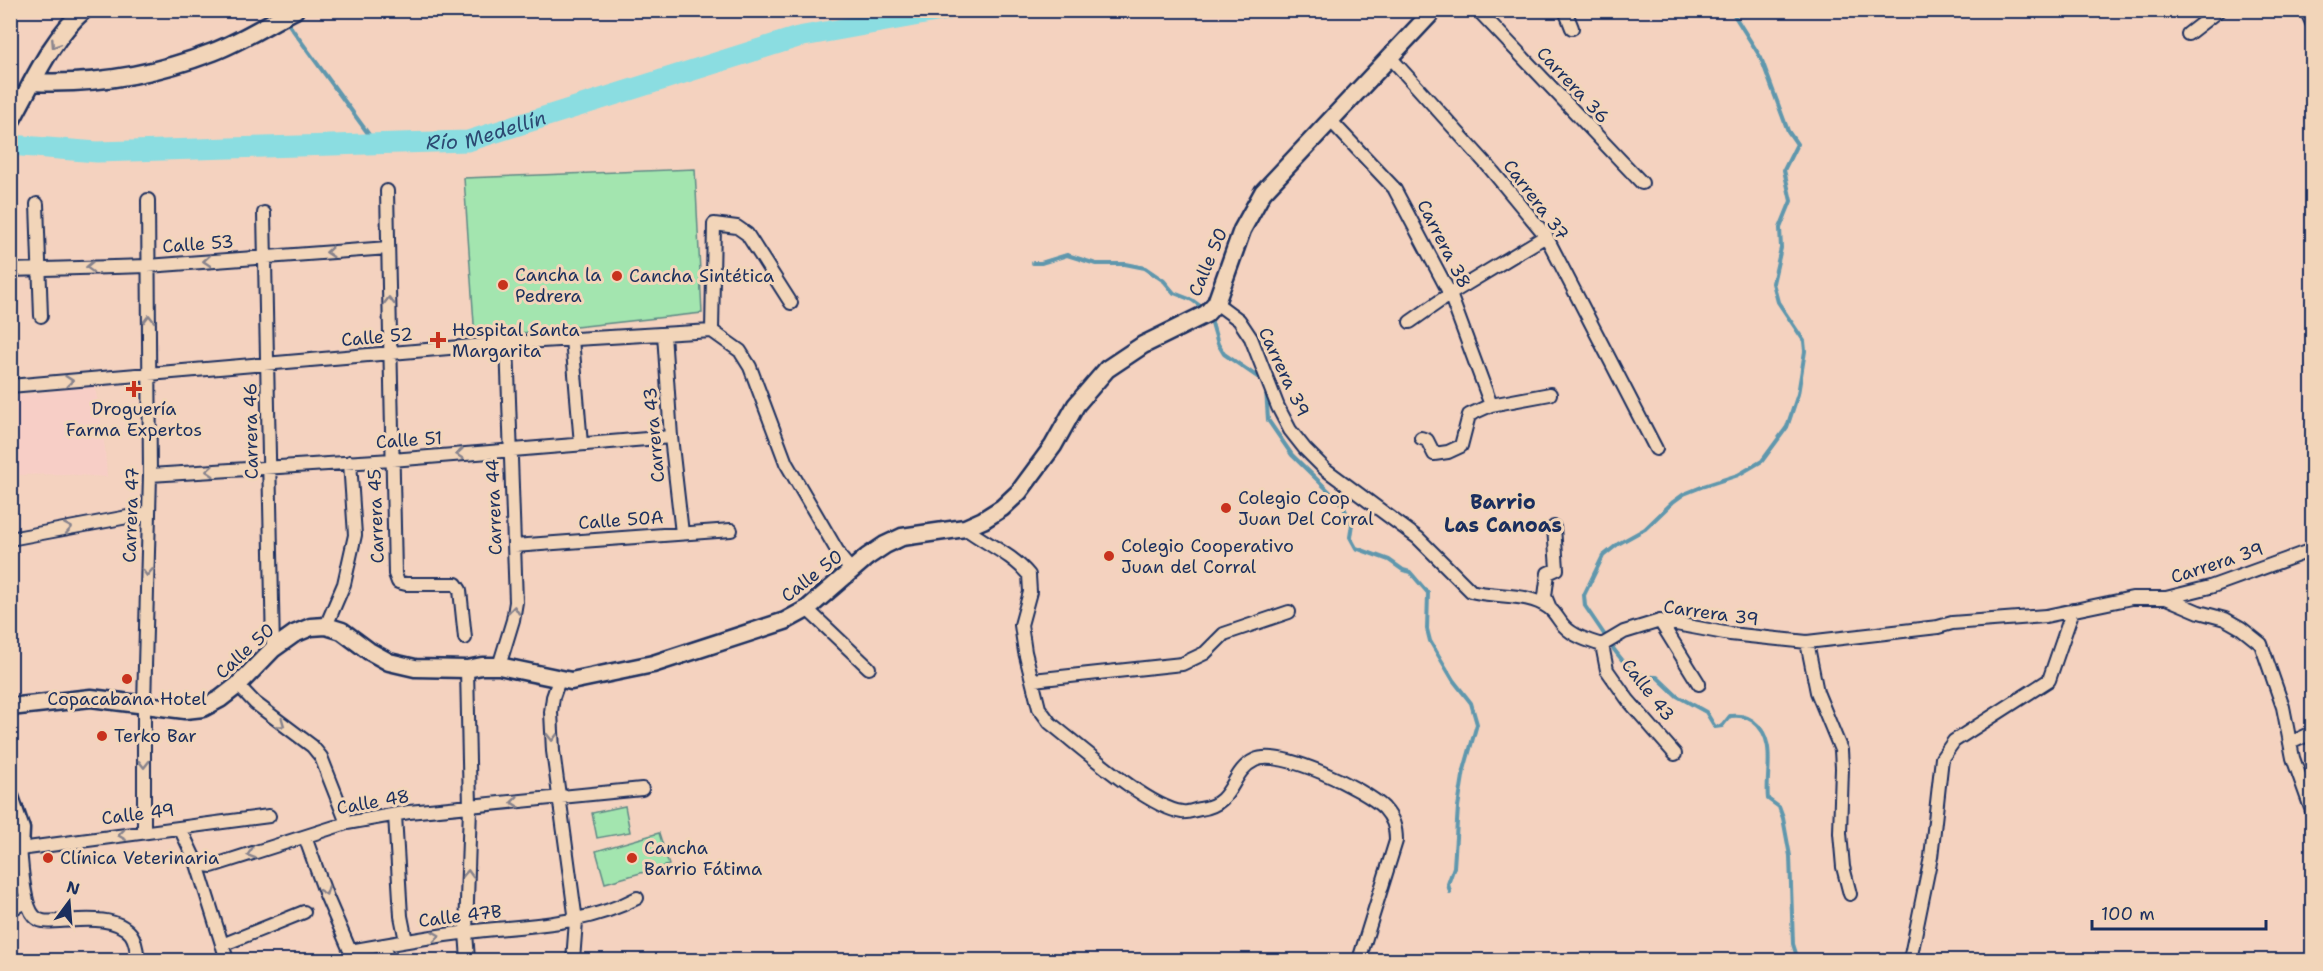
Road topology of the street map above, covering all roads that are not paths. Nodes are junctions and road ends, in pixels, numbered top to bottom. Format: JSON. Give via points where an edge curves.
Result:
{"nodes":[{"id":1,"x":84,"y":10,"type":"edge"},
{"id":2,"x":295,"y":10,"type":"edge"},
{"id":3,"x":1434,"y":10,"type":"edge"},
{"id":4,"x":1478,"y":10,"type":"edge"},
{"id":5,"x":1565,"y":10,"type":"edge"},
{"id":6,"x":2219,"y":10,"type":"edge"},
{"id":7,"x":2306,"y":10,"type":"edge"},
{"id":8,"x":2313,"y":23,"type":"edge"},
{"id":9,"x":1572,"y":28,"type":"dead end"},
{"id":10,"x":2188,"y":34,"type":"dead end"},
{"id":11,"x":1390,"y":57,"type":"junction"},
{"id":12,"x":32,"y":82,"type":"junction"},
{"id":13,"x":1330,"y":120,"type":"junction"},
{"id":14,"x":10,"y":123,"type":"edge"},
{"id":15,"x":1642,"y":183,"type":"dead end"},
{"id":16,"x":387,"y":191,"type":"dead end"},
{"id":17,"x":148,"y":200,"type":"dead end"},
{"id":18,"x":37,"y":204,"type":"dead end"},
{"id":19,"x":264,"y":213,"type":"dead end"},
{"id":20,"x":1546,"y":236,"type":"junction"},
{"id":21,"x":388,"y":248,"type":"junction"},
{"id":22,"x":266,"y":257,"type":"junction"},
{"id":23,"x":148,"y":266,"type":"junction"},
{"id":24,"x":39,"y":268,"type":"junction"},
{"id":25,"x":10,"y":270,"type":"edge"},
{"id":26,"x":1450,"y":294,"type":"junction"},
{"id":27,"x":791,"y":303,"type":"dead end"},
{"id":28,"x":1216,"y":303,"type":"junction"},
{"id":29,"x":40,"y":315,"type":"dead end"},
{"id":30,"x":1410,"y":322,"type":"dead end"},
{"id":31,"x":712,"y":331,"type":"junction"},
{"id":32,"x":664,"y":333,"type":"junction"},
{"id":33,"x":572,"y":339,"type":"junction"},
{"id":34,"x":507,"y":344,"type":"junction"},
{"id":35,"x":390,"y":354,"type":"junction"},
{"id":36,"x":268,"y":365,"type":"junction"},
{"id":37,"x":150,"y":373,"type":"junction"},
{"id":38,"x":10,"y":386,"type":"edge"},
{"id":39,"x":1550,"y":394,"type":"dead end"},
{"id":40,"x":1491,"y":405,"type":"junction"},
{"id":41,"x":671,"y":437,"type":"junction"},
{"id":42,"x":1421,"y":438,"type":"dead end"},
{"id":43,"x":581,"y":444,"type":"junction"},
{"id":44,"x":1656,"y":449,"type":"dead end"},
{"id":45,"x":510,"y":450,"type":"junction"},
{"id":46,"x":392,"y":460,"type":"junction"},
{"id":47,"x":350,"y":462,"type":"junction"},
{"id":48,"x":269,"y":468,"type":"junction"},
{"id":49,"x":150,"y":475,"type":"junction"},
{"id":50,"x":149,"y":513,"type":"junction"},
{"id":51,"x":1554,"y":527,"type":"dead end"},
{"id":52,"x":965,"y":528,"type":"junction"},
{"id":53,"x":730,"y":530,"type":"dead end"},
{"id":54,"x":682,"y":533,"type":"junction"},
{"id":55,"x":10,"y":538,"type":"edge"},
{"id":56,"x":514,"y":546,"type":"junction"},
{"id":57,"x":2313,"y":550,"type":"edge"},
{"id":58,"x":852,"y":571,"type":"junction"},
{"id":59,"x":2166,"y":598,"type":"junction"},
{"id":60,"x":1550,"y":608,"type":"junction"},
{"id":61,"x":807,"y":609,"type":"junction"},
{"id":62,"x":2073,"y":610,"type":"junction"},
{"id":63,"x":1289,"y":612,"type":"dead end"},
{"id":64,"x":1660,"y":621,"type":"junction"},
{"id":65,"x":326,"y":626,"type":"junction"},
{"id":66,"x":465,"y":638,"type":"dead end"},
{"id":67,"x":1807,"y":642,"type":"junction"},
{"id":68,"x":1602,"y":645,"type":"junction"},
{"id":69,"x":273,"y":649,"type":"junction"},
{"id":70,"x":499,"y":666,"type":"junction"},
{"id":71,"x":869,"y":668,"type":"dead end"},
{"id":72,"x":467,"y":669,"type":"junction"},
{"id":73,"x":559,"y":680,"type":"junction"},
{"id":74,"x":1033,"y":680,"type":"junction"},
{"id":75,"x":1699,"y":684,"type":"dead end"},
{"id":76,"x":238,"y":685,"type":"junction"},
{"id":77,"x":144,"y":705,"type":"junction"},
{"id":78,"x":10,"y":707,"type":"edge"},
{"id":79,"x":2313,"y":733,"type":"edge"},
{"id":80,"x":2290,"y":742,"type":"junction"},
{"id":81,"x":1675,"y":754,"type":"dead end"},
{"id":82,"x":642,"y":789,"type":"dead end"},
{"id":83,"x":10,"y":797,"type":"edge"},
{"id":84,"x":560,"y":797,"type":"junction"},
{"id":85,"x":470,"y":807,"type":"junction"},
{"id":86,"x":2313,"y":811,"type":"edge"},
{"id":87,"x":395,"y":814,"type":"junction"},
{"id":88,"x":269,"y":816,"type":"dead end"},
{"id":89,"x":347,"y":822,"type":"junction"},
{"id":90,"x":180,"y":828,"type":"junction"},
{"id":91,"x":144,"y":832,"type":"junction"},
{"id":92,"x":305,"y":837,"type":"junction"},
{"id":93,"x":15,"y":849,"type":"edge"},
{"id":94,"x":197,"y":864,"type":"junction"},
{"id":95,"x":1850,"y":894,"type":"dead end"},
{"id":96,"x":637,"y":898,"type":"dead end"},
{"id":97,"x":27,"y":901,"type":"junction"},
{"id":98,"x":10,"y":910,"type":"edge"},
{"id":99,"x":304,"y":912,"type":"dead end"},
{"id":100,"x":576,"y":921,"type":"junction"},
{"id":101,"x":466,"y":932,"type":"junction"},
{"id":102,"x":406,"y":940,"type":"junction"},
{"id":103,"x":222,"y":945,"type":"junction"},
{"id":104,"x":383,"y":945,"type":"junction"},
{"id":105,"x":352,"y":956,"type":"edge"},
{"id":106,"x":138,"y":960,"type":"edge"},
{"id":107,"x":227,"y":960,"type":"edge"},
{"id":108,"x":388,"y":960,"type":"edge"},
{"id":109,"x":468,"y":960,"type":"edge"},
{"id":110,"x":573,"y":960,"type":"edge"},
{"id":111,"x":1359,"y":960,"type":"edge"},
{"id":112,"x":1914,"y":960,"type":"edge"}],
"edges":[{"from":1,"to":12,"type":"street","one_way":true,"via":[[67,25]]},
{"from":2,"to":12,"type":"street","via":[[234,43],[171,66],[128,76]]},
{"from":3,"to":11,"type":"street","name":"Calle 50"},
{"from":4,"to":15,"type":"street","name":"Carrera 36"},
{"from":5,"to":9,"type":"street"},
{"from":6,"to":10,"type":"street"},
{"from":7,"to":8,"type":"street"},
{"from":11,"to":13,"type":"street","name":"Calle 50"},
{"from":11,"to":20,"type":"street","name":"Carrera 37"},
{"from":12,"to":14,"type":"street"},
{"from":13,"to":26,"type":"street","name":"Carrera 38","via":[[1394,188]]},
{"from":13,"to":28,"type":"street","name":"Calle 50","via":[[1263,192],[1242,230]]},
{"from":16,"to":21,"type":"street","name":"Carrera 45"},
{"from":17,"to":23,"type":"street","name":"Carrera 47"},
{"from":18,"to":24,"type":"street"},
{"from":19,"to":22,"type":"street","name":"Carrera 46"},
{"from":20,"to":26,"type":"street"},
{"from":20,"to":44,"type":"street","name":"Carrera 37"},
{"from":21,"to":22,"type":"street","name":"Calle 53","one_way":true},
{"from":35,"to":21,"type":"street","name":"Carrera 45","one_way":true},
{"from":22,"to":23,"type":"street","name":"Calle 53","one_way":true},
{"from":22,"to":36,"type":"street","name":"Carrera 46"},
{"from":23,"to":24,"type":"street","name":"Calle 53","one_way":true},
{"from":37,"to":23,"type":"street","name":"Carrera 47","one_way":true},
{"from":24,"to":25,"type":"street","name":"Calle 53"},
{"from":24,"to":29,"type":"street"},
{"from":26,"to":30,"type":"street"},
{"from":26,"to":40,"type":"street","name":"Carrera 38"},
{"from":27,"to":31,"type":"street","via":[[747,234],[737,226],[714,224]]},
{"from":28,"to":52,"type":"street","name":"Calle 50","via":[[1206,314],[1143,345],[1107,369],[1076,405],[1053,446],[1019,492],[1002,508]]},
{"from":28,"to":60,"type":"street","name":"Carrera 39","via":[[1239,320],[1251,338],[1290,430],[1325,469],[1418,538],[1471,591],[1535,601]]},
{"from":31,"to":32,"type":"street","name":"Calle 52"},
{"from":31,"to":58,"type":"street","via":[[740,351],[750,367],[786,463]]},
{"from":32,"to":33,"type":"street","name":"Calle 52"},
{"from":32,"to":41,"type":"street","name":"Carrera 43"},
{"from":33,"to":34,"type":"street","name":"Calle 52"},
{"from":33,"to":43,"type":"street"},
{"from":34,"to":35,"type":"street","name":"Calle 52"},
{"from":34,"to":45,"type":"street","name":"Carrera 44"},
{"from":35,"to":36,"type":"street","name":"Calle 52"},
{"from":35,"to":46,"type":"street","name":"Carrera 45"},
{"from":36,"to":37,"type":"street","name":"Calle 52"},
{"from":36,"to":48,"type":"street","name":"Carrera 46"},
{"from":38,"to":37,"type":"street","name":"Calle 52","one_way":true},
{"from":37,"to":49,"type":"street","name":"Carrera 47"},
{"from":39,"to":40,"type":"street"},
{"from":40,"to":42,"type":"street","via":[[1469,415],[1461,446],[1434,454],[1428,440]]},
{"from":41,"to":43,"type":"street","name":"Calle 51"},
{"from":41,"to":54,"type":"street","name":"Carrera 43"},
{"from":43,"to":45,"type":"street","name":"Calle 51"},
{"from":45,"to":46,"type":"street","name":"Calle 51","one_way":true},
{"from":45,"to":56,"type":"street","name":"Carrera 44"},
{"from":46,"to":47,"type":"street","name":"Calle 51"},
{"from":46,"to":66,"type":"street","name":"Carrera 45","via":[[398,582],[456,584]]},
{"from":47,"to":48,"type":"street","name":"Calle 51"},
{"from":47,"to":65,"type":"street","via":[[355,536],[344,585]]},
{"from":48,"to":49,"type":"street","name":"Calle 51","one_way":true},
{"from":48,"to":69,"type":"street","name":"Carrera 46"},
{"from":49,"to":50,"type":"street","name":"Carrera 47"},
{"from":55,"to":50,"type":"street","one_way":true},
{"from":50,"to":77,"type":"street","name":"Carrera 47","one_way":true},
{"from":51,"to":60,"type":"street","via":[[1557,568],[1548,573],[1545,596]]},
{"from":52,"to":58,"type":"street","name":"Calle 50","via":[[902,537]]},
{"from":52,"to":74,"type":"street","via":[[1013,558],[1029,575],[1030,592],[1021,625]]},
{"from":53,"to":54,"type":"street","name":"Calle 50A"},
{"from":54,"to":56,"type":"street","name":"Calle 50A"},
{"from":70,"to":56,"type":"street","name":"Carrera 44","one_way":true,"via":[[516,602]]},
{"from":57,"to":59,"type":"street","name":"Carrera 39","via":[[2210,587]]},
{"from":58,"to":61,"type":"street","name":"Calle 50"},
{"from":59,"to":62,"type":"street","name":"Carrera 39","via":[[2132,598]]},
{"from":59,"to":80,"type":"street","via":[[2225,619],[2261,644],[2283,707]]},
{"from":60,"to":68,"type":"street","via":[[1566,628]]},
{"from":61,"to":71,"type":"street"},
{"from":61,"to":73,"type":"street","name":"Calle 50","via":[[784,621],[653,664]]},
{"from":62,"to":67,"type":"street","name":"Carrera 39"},
{"from":62,"to":112,"type":"street","via":[[2049,680],[1953,741],[1942,758],[1931,857],[1911,955]]},
{"from":63,"to":74,"type":"street","via":[[1224,633],[1205,653],[1182,664]]},
{"from":64,"to":67,"type":"street","name":"Carrera 39"},
{"from":64,"to":68,"type":"street","name":"Carrera 39","via":[[1624,632]]},
{"from":64,"to":75,"type":"street"},
{"from":65,"to":69,"type":"street","name":"Calle 50","via":[[310,627]]},
{"from":65,"to":72,"type":"street","name":"Calle 50","via":[[342,631],[389,662],[415,668]]},
{"from":67,"to":95,"type":"street","via":[[1817,692],[1841,750],[1840,833]]},
{"from":68,"to":81,"type":"street","name":"Calle 43","via":[[1607,670]]},
{"from":69,"to":76,"type":"street","name":"Calle 50"},
{"from":70,"to":72,"type":"street","name":"Calle 50"},
{"from":70,"to":73,"type":"street","name":"Calle 50"},
{"from":72,"to":85,"type":"street"},
{"from":73,"to":84,"type":"street","one_way":true,"via":[[551,712]]},
{"from":74,"to":111,"type":"street","via":[[1039,708],[1050,723],[1151,801],[1183,812],[1212,807],[1221,801],[1243,770],[1263,757],[1281,758],[1317,771],[1383,807],[1396,829],[1396,841]]},
{"from":76,"to":77,"type":"street","name":"Calle 50","via":[[203,708]]},
{"from":76,"to":89,"type":"street","one_way":true,"via":[[321,757]]},
{"from":77,"to":78,"type":"street","name":"Calle 50","via":[[91,698]]},
{"from":77,"to":91,"type":"street","name":"Carrera 47","one_way":true},
{"from":79,"to":80,"type":"street"},
{"from":80,"to":86,"type":"street"},
{"from":82,"to":84,"type":"street","name":"Calle 48"},
{"from":83,"to":93,"type":"street","via":[[21,829]]},
{"from":84,"to":85,"type":"street","name":"Calle 48","one_way":true},
{"from":84,"to":100,"type":"street"},
{"from":85,"to":87,"type":"street","name":"Calle 48"},
{"from":101,"to":85,"type":"street","one_way":true},
{"from":87,"to":89,"type":"street","name":"Calle 48"},
{"from":87,"to":102,"type":"street"},
{"from":88,"to":90,"type":"street","name":"Calle 49"},
{"from":89,"to":92,"type":"street","name":"Calle 48"},
{"from":90,"to":91,"type":"street","name":"Calle 49"},
{"from":90,"to":94,"type":"street"},
{"from":91,"to":93,"type":"street","name":"Calle 49","one_way":true},
{"from":92,"to":94,"type":"street","name":"Calle 48","one_way":true,"via":[[212,866]]},
{"from":92,"to":105,"type":"street","one_way":true},
{"from":93,"to":97,"type":"street"},
{"from":94,"to":103,"type":"street"},
{"from":96,"to":100,"type":"street","name":"Calle 47B"},
{"from":97,"to":98,"type":"street"},
{"from":97,"to":106,"type":"street","via":[[34,916],[46,922],[105,920],[122,927],[131,933]]},
{"from":99,"to":103,"type":"street"},
{"from":100,"to":101,"type":"street","name":"Calle 47B"},
{"from":100,"to":110,"type":"street"},
{"from":102,"to":101,"type":"street","name":"Calle 47B","one_way":true},
{"from":101,"to":109,"type":"street"},
{"from":102,"to":104,"type":"street","name":"Calle 47B"},
{"from":103,"to":107,"type":"street"},
{"from":104,"to":105,"type":"street","name":"Calle 47B"},
{"from":104,"to":108,"type":"street"}]}
